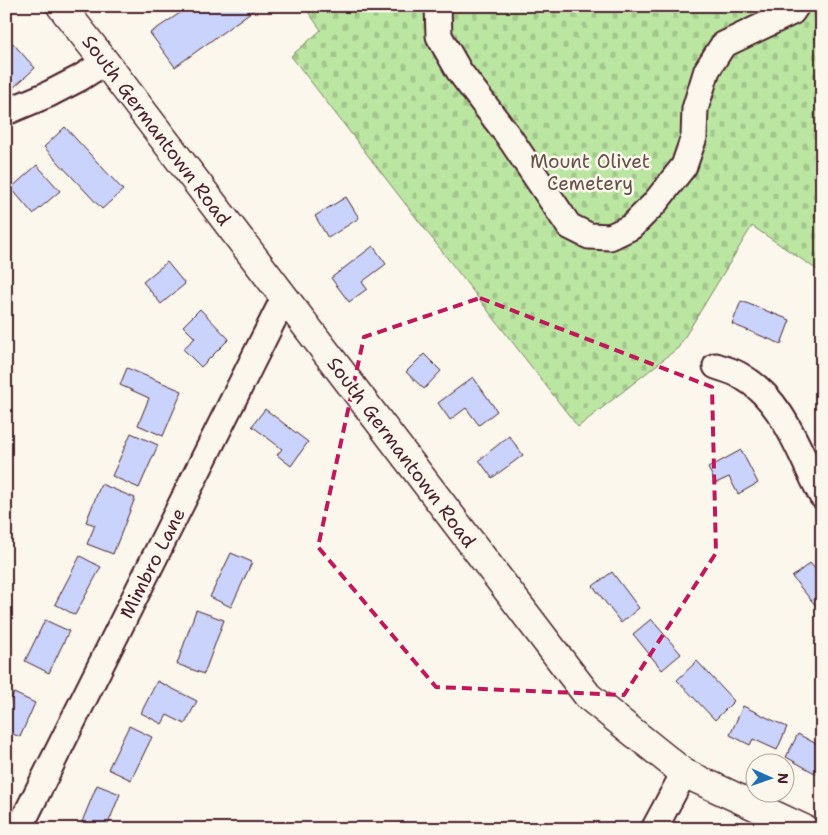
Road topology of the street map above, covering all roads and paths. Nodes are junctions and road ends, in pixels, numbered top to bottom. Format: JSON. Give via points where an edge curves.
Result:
{"nodes":[{"id":1,"x":438,"y":6,"type":"edge"},
{"id":2,"x":796,"y":6,"type":"edge"},
{"id":3,"x":72,"y":12,"type":"edge"},
{"id":4,"x":105,"y":62,"type":"junction"},
{"id":5,"x":6,"y":112,"type":"edge"},
{"id":6,"x":284,"y":298,"type":"junction"},
{"id":7,"x":716,"y":366,"type":"dead end"},
{"id":8,"x":822,"y":496,"type":"edge"},
{"id":9,"x":684,"y":772,"type":"junction"},
{"id":10,"x":19,"y":829,"type":"edge"},
{"id":11,"x":654,"y":829,"type":"edge"},
{"id":12,"x":804,"y":829,"type":"edge"}],
"edges":[{"from":1,"to":2,"type":"street","via":[[439,36],[569,226],[589,236],[610,237],[631,228],[684,166],[694,137],[696,109],[707,70],[723,45],[792,12]]},
{"from":3,"to":4,"type":"main road","name":"South Germantown Road"},
{"from":4,"to":5,"type":"street","via":[[49,94]]},
{"from":4,"to":6,"type":"main road","name":"South Germantown Road"},
{"from":6,"to":9,"type":"main road","name":"South Germantown Road","via":[[588,696]]},
{"from":6,"to":10,"type":"street","name":"Mimbro Lane"},
{"from":7,"to":8,"type":"street","via":[[740,375],[773,403],[786,422]]},
{"from":9,"to":11,"type":"street"},
{"from":9,"to":12,"type":"main road","name":"South Germantown Road"}]}
